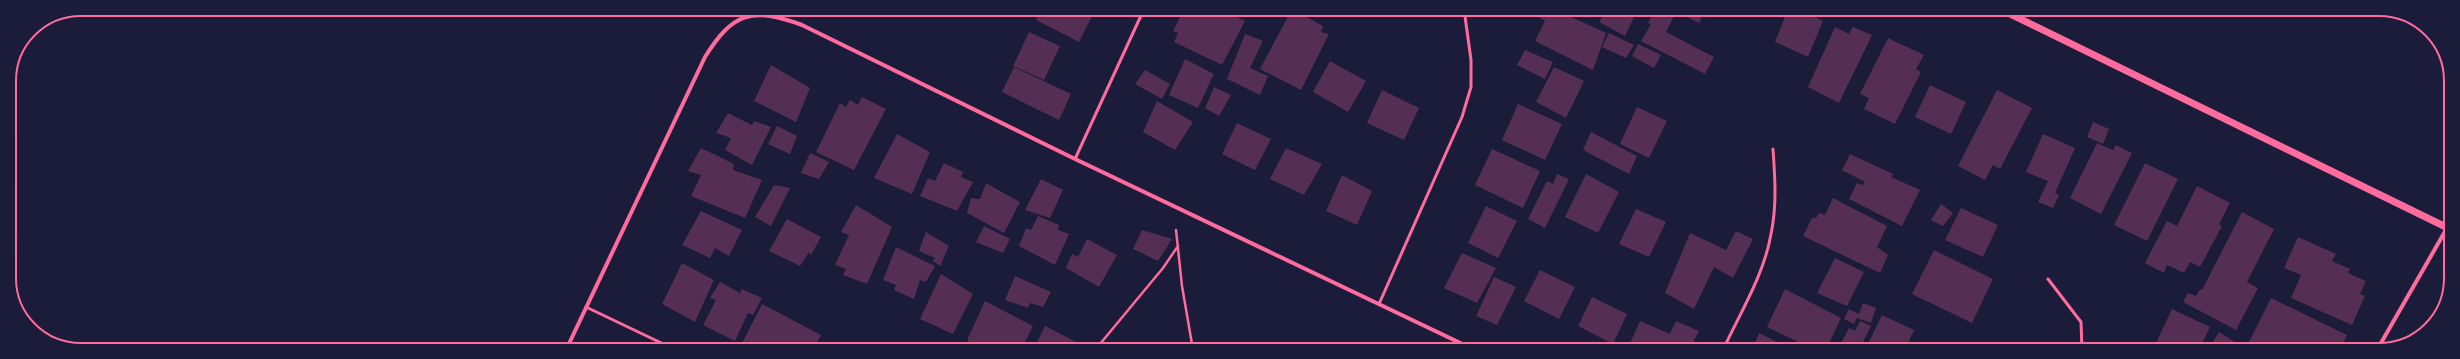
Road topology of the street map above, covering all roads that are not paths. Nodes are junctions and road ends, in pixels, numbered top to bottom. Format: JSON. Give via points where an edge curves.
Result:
{"nodes":[{"id":1,"x":750,"y":16,"type":"edge"},
{"id":2,"x":777,"y":16,"type":"edge"},
{"id":3,"x":1141,"y":16,"type":"edge"},
{"id":4,"x":1465,"y":16,"type":"edge"},
{"id":5,"x":2012,"y":16,"type":"edge"},
{"id":6,"x":1773,"y":149,"type":"dead end"},
{"id":7,"x":1075,"y":159,"type":"junction"},
{"id":8,"x":2444,"y":226,"type":"edge"},
{"id":9,"x":2444,"y":235,"type":"edge"},
{"id":10,"x":2048,"y":279,"type":"dead end"},
{"id":11,"x":1379,"y":304,"type":"junction"},
{"id":12,"x":586,"y":307,"type":"junction"},
{"id":13,"x":569,"y":343,"type":"edge"},
{"id":14,"x":661,"y":343,"type":"edge"},
{"id":15,"x":1460,"y":343,"type":"edge"},
{"id":16,"x":1726,"y":343,"type":"edge"},
{"id":17,"x":2082,"y":343,"type":"edge"},
{"id":18,"x":2381,"y":343,"type":"edge"}],
"edges":[{"from":1,"to":12,"type":"street","via":[[734,22],[718,36],[705,57]]},
{"from":2,"to":7,"type":"street","via":[[802,25]]},
{"from":3,"to":7,"type":"lane"},
{"from":4,"to":11,"type":"lane","via":[[1471,60],[1471,87],[1462,117]]},
{"from":5,"to":8,"type":"street"},
{"from":6,"to":16,"type":"lane","via":[[1775,180],[1771,235],[1762,266]]},
{"from":7,"to":11,"type":"street"},
{"from":9,"to":18,"type":"street"},
{"from":10,"to":17,"type":"lane","via":[[2081,322]]},
{"from":11,"to":15,"type":"street"},
{"from":12,"to":13,"type":"street"},
{"from":12,"to":14,"type":"lane"}]}
